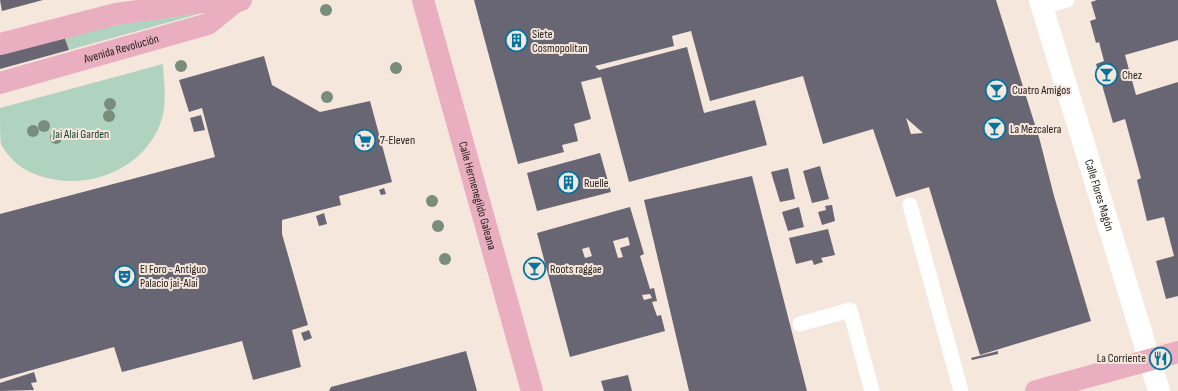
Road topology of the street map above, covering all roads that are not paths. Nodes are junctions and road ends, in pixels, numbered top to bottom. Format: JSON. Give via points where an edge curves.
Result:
{"nodes":[{"id":1,"x":423,"y":0,"type":"edge"},
{"id":2,"x":1067,"y":0,"type":"edge"},
{"id":3,"x":239,"y":1,"type":"edge"},
{"id":4,"x":1041,"y":3,"type":"edge"},
{"id":5,"x":0,"y":44,"type":"edge"},
{"id":6,"x":0,"y":83,"type":"edge"},
{"id":7,"x":910,"y":205,"type":"dead end"},
{"id":8,"x":800,"y":324,"type":"dead end"},
{"id":9,"x":1178,"y":352,"type":"edge"},
{"id":10,"x":1150,"y":360,"type":"junction"},
{"id":11,"x":532,"y":391,"type":"edge"},
{"id":12,"x":872,"y":391,"type":"edge"},
{"id":13,"x":960,"y":391,"type":"edge"},
{"id":14,"x":1036,"y":391,"type":"edge"},
{"id":15,"x":1159,"y":391,"type":"edge"}],
"edges":[{"from":1,"to":11,"type":"main road","name":"Calle Hermenegildo Galeana"},
{"from":2,"to":4,"type":"lane"},
{"from":3,"to":5,"type":"main road","name":"Avenida Revolución","via":[[209,1],[116,14]]},
{"from":3,"to":6,"type":"main road","name":"Avenida Revolución","via":[[208,24]]},
{"from":4,"to":10,"type":"street","name":"Calle Flores Magón"},
{"from":7,"to":13,"type":"lane"},
{"from":8,"to":12,"type":"lane","via":[[850,310]]},
{"from":9,"to":10,"type":"main road"},
{"from":10,"to":14,"type":"main road"},
{"from":10,"to":15,"type":"street","name":"Calle Flores Magón"}]}
